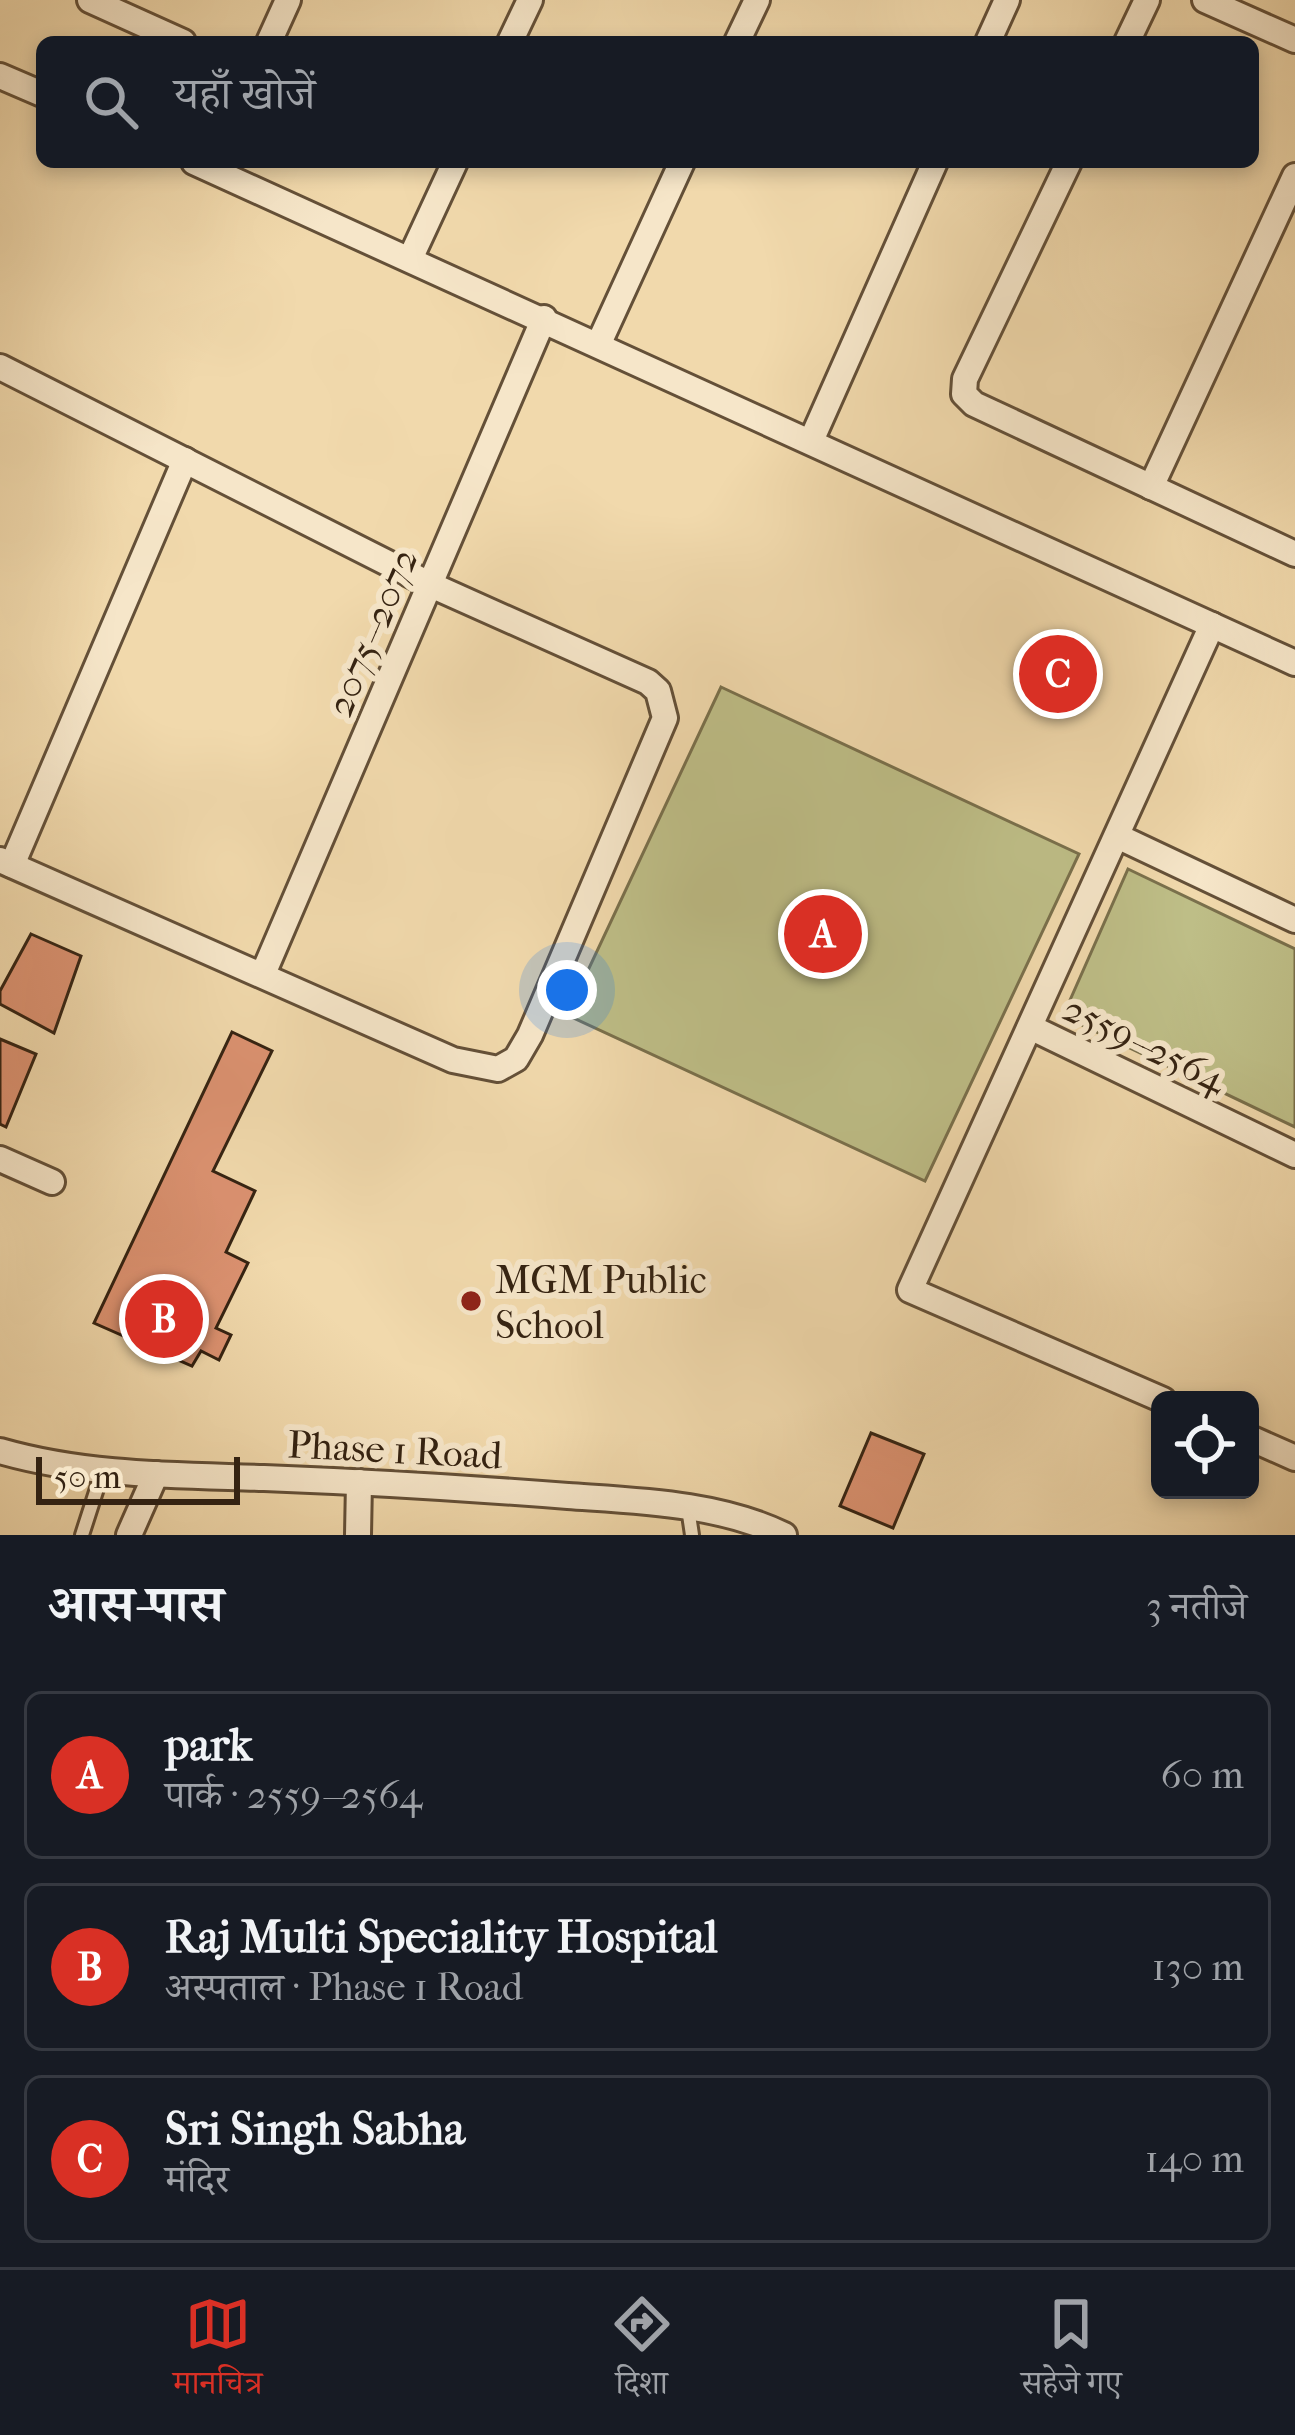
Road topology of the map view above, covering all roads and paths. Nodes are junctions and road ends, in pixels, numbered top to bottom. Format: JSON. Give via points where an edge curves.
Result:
{"nodes":[{"id":1,"x":90,"y":0,"type":"edge"},
{"id":2,"x":289,"y":0,"type":"edge"},
{"id":3,"x":530,"y":0,"type":"edge"},
{"id":4,"x":757,"y":0,"type":"edge"},
{"id":5,"x":1007,"y":0,"type":"edge"},
{"id":6,"x":1147,"y":0,"type":"edge"},
{"id":7,"x":1205,"y":0,"type":"edge"},
{"id":8,"x":170,"y":36,"type":"edge"},
{"id":9,"x":272,"y":36,"type":"edge"},
{"id":10,"x":513,"y":36,"type":"edge"},
{"id":11,"x":740,"y":36,"type":"edge"},
{"id":12,"x":991,"y":36,"type":"edge"},
{"id":13,"x":1130,"y":36,"type":"edge"},
{"id":14,"x":1295,"y":40,"type":"edge"},
{"id":15,"x":0,"y":76,"type":"edge"},
{"id":16,"x":36,"y":91,"type":"edge"},
{"id":17,"x":207,"y":168,"type":"edge"},
{"id":18,"x":451,"y":168,"type":"edge"},
{"id":19,"x":679,"y":168,"type":"edge"},
{"id":20,"x":932,"y":168,"type":"edge"},
{"id":21,"x":1066,"y":168,"type":"edge"},
{"id":22,"x":1295,"y":176,"type":"edge"},
{"id":23,"x":410,"y":259,"type":"junction"},
{"id":24,"x":544,"y":319,"type":"junction"},
{"id":25,"x":599,"y":344,"type":"junction"},
{"id":26,"x":0,"y":367,"type":"edge"},
{"id":27,"x":811,"y":441,"type":"junction"},
{"id":28,"x":185,"y":460,"type":"junction"},
{"id":29,"x":1151,"y":487,"type":"junction"},
{"id":30,"x":1295,"y":554,"type":"edge"},
{"id":31,"x":431,"y":585,"type":"junction"},
{"id":32,"x":1212,"y":625,"type":"junction"},
{"id":33,"x":1295,"y":663,"type":"edge"},
{"id":34,"x":1117,"y":836,"type":"junction"},
{"id":35,"x":6,"y":862,"type":"edge"},
{"id":36,"x":1295,"y":920,"type":"edge"},
{"id":37,"x":263,"y":974,"type":"junction"},
{"id":38,"x":1030,"y":1027,"type":"junction"},
{"id":39,"x":1295,"y":1155,"type":"edge"},
{"id":40,"x":0,"y":1160,"type":"edge"},
{"id":41,"x":52,"y":1182,"type":"dead end"},
{"id":42,"x":1151,"y":1395,"type":"edge"},
{"id":43,"x":1259,"y":1442,"type":"edge"},
{"id":44,"x":0,"y":1451,"type":"edge"},
{"id":45,"x":1295,"y":1458,"type":"edge"},
{"id":46,"x":102,"y":1473,"type":"junction"},
{"id":47,"x":156,"y":1474,"type":"junction"},
{"id":48,"x":358,"y":1482,"type":"junction"},
{"id":49,"x":688,"y":1508,"type":"junction"},
{"id":50,"x":82,"y":1535,"type":"edge"},
{"id":51,"x":129,"y":1535,"type":"edge"},
{"id":52,"x":358,"y":1535,"type":"edge"},
{"id":53,"x":692,"y":1535,"type":"edge"},
{"id":54,"x":784,"y":1535,"type":"edge"}],
"edges":[{"from":1,"to":8,"type":"street"},
{"from":2,"to":9,"type":"street"},
{"from":3,"to":10,"type":"street"},
{"from":4,"to":11,"type":"street"},
{"from":5,"to":12,"type":"street"},
{"from":6,"to":13,"type":"street"},
{"from":7,"to":14,"type":"street"},
{"from":15,"to":16,"type":"street"},
{"from":17,"to":23,"type":"street"},
{"from":18,"to":23,"type":"street"},
{"from":19,"to":25,"type":"street"},
{"from":20,"to":27,"type":"street"},
{"from":21,"to":29,"type":"street","via":[[964,379],[964,394]]},
{"from":22,"to":29,"type":"street"},
{"from":23,"to":24,"type":"street"},
{"from":24,"to":25,"type":"street"},
{"from":24,"to":31,"type":"street","name":"2075--2072"},
{"from":25,"to":27,"type":"street"},
{"from":26,"to":28,"type":"street"},
{"from":27,"to":32,"type":"street"},
{"from":28,"to":31,"type":"street"},
{"from":28,"to":35,"type":"street"},
{"from":29,"to":30,"type":"street"},
{"from":31,"to":37,"type":"street","name":"2075--2072"},
{"from":31,"to":37,"type":"street","via":[[648,682],[664,706],[660,734],[516,1059],[498,1069],[453,1060]]},
{"from":32,"to":33,"type":"street"},
{"from":32,"to":34,"type":"street"},
{"from":34,"to":36,"type":"street"},
{"from":34,"to":38,"type":"street"},
{"from":35,"to":37,"type":"street"},
{"from":38,"to":39,"type":"street","name":"2559--2564"},
{"from":38,"to":42,"type":"street","via":[[910,1290]]},
{"from":40,"to":41,"type":"street"},
{"from":43,"to":45,"type":"street"},
{"from":44,"to":46,"type":"street","name":"Phase 1 Road"},
{"from":46,"to":47,"type":"street","name":"Phase 1 Road"},
{"from":46,"to":50,"type":"lane"},
{"from":47,"to":48,"type":"street","name":"Phase 1 Road"},
{"from":47,"to":51,"type":"street"},
{"from":48,"to":49,"type":"street","name":"Phase 1 Road"},
{"from":48,"to":52,"type":"street"},
{"from":49,"to":53,"type":"lane"},
{"from":49,"to":54,"type":"street","name":"Phase 1 Road"}]}
